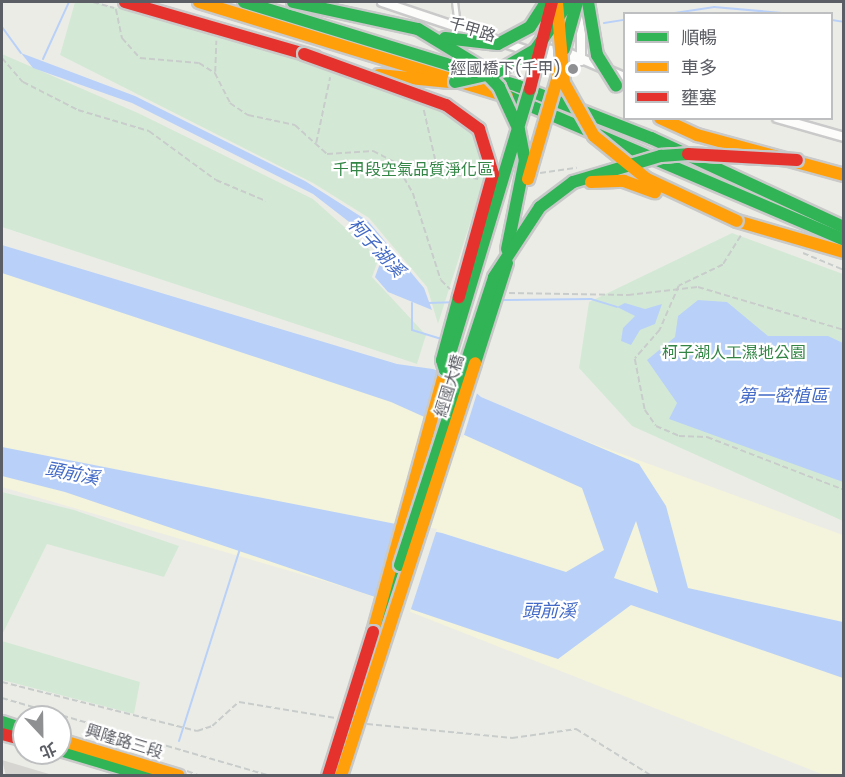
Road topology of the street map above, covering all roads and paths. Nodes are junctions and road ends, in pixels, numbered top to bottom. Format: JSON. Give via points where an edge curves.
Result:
{"nodes":[{"id":1,"x":199,"y":2,"type":"edge"},
{"id":2,"x":244,"y":2,"type":"edge"},
{"id":3,"x":293,"y":2,"type":"edge"},
{"id":4,"x":382,"y":2,"type":"edge"},
{"id":5,"x":455,"y":2,"type":"edge"},
{"id":6,"x":557,"y":2,"type":"edge"},
{"id":7,"x":569,"y":2,"type":"edge"},
{"id":8,"x":579,"y":2,"type":"edge"},
{"id":9,"x":588,"y":2,"type":"edge"},
{"id":10,"x":547,"y":3,"type":"edge"},
{"id":11,"x":121,"y":5,"type":"edge"},
{"id":12,"x":579,"y":16,"type":"junction"},
{"id":13,"x":458,"y":26,"type":"junction"},
{"id":14,"x":418,"y":29,"type":"junction"},
{"id":15,"x":219,"y":32,"type":"dead end"},
{"id":16,"x":528,"y":47,"type":"junction"},
{"id":17,"x":304,"y":54,"type":"junction"},
{"id":18,"x":2,"y":58,"type":"edge"},
{"id":19,"x":581,"y":61,"type":"junction"},
{"id":20,"x":561,"y":63,"type":"junction"},
{"id":21,"x":332,"y":70,"type":"dead end"},
{"id":22,"x":214,"y":73,"type":"junction"},
{"id":23,"x":623,"y":77,"type":"edge"},
{"id":24,"x":623,"y":92,"type":"edge"},
{"id":25,"x":664,"y":120,"type":"edge"},
{"id":26,"x":784,"y":120,"type":"edge"},
{"id":27,"x":519,"y":130,"type":"junction"},
{"id":28,"x":843,"y":137,"type":"edge"},
{"id":29,"x":316,"y":143,"type":"junction"},
{"id":30,"x":797,"y":160,"type":"junction"},
{"id":31,"x":432,"y":161,"type":"dead end"},
{"id":32,"x":395,"y":162,"type":"junction"},
{"id":33,"x":843,"y":175,"type":"edge"},
{"id":34,"x":266,"y":201,"type":"dead end"},
{"id":35,"x":741,"y":225,"type":"junction"},
{"id":36,"x":843,"y":227,"type":"edge"},
{"id":37,"x":843,"y":240,"type":"edge"},
{"id":38,"x":843,"y":252,"type":"edge"},
{"id":39,"x":504,"y":273,"type":"junction"},
{"id":40,"x":454,"y":289,"type":"dead end"},
{"id":41,"x":502,"y":293,"type":"dead end"},
{"id":42,"x":673,"y":293,"type":"junction"},
{"id":43,"x":843,"y":330,"type":"edge"},
{"id":44,"x":445,"y":370,"type":"junction"},
{"id":45,"x":843,"y":490,"type":"edge"},
{"id":46,"x":374,"y":632,"type":"junction"},
{"id":47,"x":2,"y":682,"type":"edge"},
{"id":48,"x":2,"y":699,"type":"edge"},
{"id":49,"x":341,"y":720,"type":"dead end"},
{"id":50,"x":359,"y":724,"type":"dead end"},
{"id":51,"x":159,"y":743,"type":"junction"},
{"id":52,"x":72,"y":744,"type":"edge"},
{"id":53,"x":72,"y":754,"type":"edge"},
{"id":54,"x":153,"y":761,"type":"dead end"},
{"id":55,"x":170,"y":774,"type":"edge"},
{"id":56,"x":148,"y":776,"type":"edge"},
{"id":57,"x":270,"y":776,"type":"edge"},
{"id":58,"x":328,"y":776,"type":"edge"},
{"id":59,"x":341,"y":776,"type":"edge"},
{"id":60,"x":652,"y":776,"type":"edge"}],
"edges":[{"from":1,"to":37,"type":"main road","via":[[509,97]]},
{"from":2,"to":36,"type":"main road","via":[[518,86],[651,138]]},
{"from":3,"to":14,"type":"main road","bridge":true},
{"from":4,"to":13,"type":"street","name":"千甲路"},
{"from":5,"to":13,"type":"lane"},
{"from":6,"to":20,"type":"main road","bridge":true},
{"from":7,"to":17,"type":"main road","bridge":true,"via":[[535,50],[475,79],[411,82]]},
{"from":8,"to":12,"type":"street"},
{"from":8,"to":20,"type":"main road","name":"經國大橋","bridge":true},
{"from":9,"to":24,"type":"main road","bridge":true,"via":[[597,55]]},
{"from":10,"to":12,"type":"street"},
{"from":10,"to":14,"type":"main road","bridge":true,"via":[[530,27],[498,44],[461,43]]},
{"from":10,"to":16,"type":"street"},
{"from":10,"to":27,"type":"main road","name":"經國大橋","bridge":true},
{"from":11,"to":17,"type":"main road"},
{"from":11,"to":22,"type":"path","via":[[122,38],[140,58],[199,63]]},
{"from":12,"to":19,"type":"street"},
{"from":13,"to":16,"type":"street","name":"千甲路"},
{"from":14,"to":27,"type":"main road","bridge":true,"via":[[489,76]]},
{"from":15,"to":22,"type":"path"},
{"from":16,"to":19,"type":"street","name":"千甲路","via":[[540,56]]},
{"from":17,"to":44,"type":"main road","bridge":true,"via":[[446,105],[479,129],[487,142],[493,174],[442,360]]},
{"from":18,"to":34,"type":"path","via":[[23,82],[78,110],[149,131],[216,180]]},
{"from":19,"to":23,"type":"street","name":"千甲路"},
{"from":20,"to":35,"type":"main road","bridge":true,"via":[[579,114],[614,156],[684,199]]},
{"from":20,"to":39,"type":"main road","name":"經國大橋","bridge":true},
{"from":21,"to":29,"type":"path"},
{"from":22,"to":29,"type":"path","via":[[220,90],[239,109],[296,124]]},
{"from":25,"to":30,"type":"main road","bridge":true,"via":[[697,135]]},
{"from":26,"to":28,"type":"street"},
{"from":27,"to":39,"type":"main road","bridge":true,"via":[[525,160]]},
{"from":27,"to":44,"type":"main road","name":"經國大橋","bridge":true},
{"from":29,"to":32,"type":"path","via":[[327,154],[373,151]]},
{"from":30,"to":33,"type":"main road"},
{"from":30,"to":46,"type":"main road","bridge":true,"via":[[716,153],[661,156],[573,182],[540,207],[494,277],[386,614]]},
{"from":31,"to":32,"type":"path"},
{"from":32,"to":40,"type":"path","via":[[413,193],[441,280],[446,288]]},
{"from":35,"to":38,"type":"main road"},
{"from":35,"to":39,"type":"main road","bridge":true,"via":[[624,181],[591,182],[574,188],[541,217]]},
{"from":35,"to":42,"type":"path","via":[[723,266]]},
{"from":39,"to":59,"type":"main road","name":"經國大橋","bridge":true},
{"from":41,"to":42,"type":"path"},
{"from":42,"to":43,"type":"path","via":[[698,287]]},
{"from":42,"to":45,"type":"path","via":[[660,330],[635,359],[637,386],[656,426],[679,436],[707,437]]},
{"from":44,"to":46,"type":"main road","name":"經國大橋"},
{"from":46,"to":58,"type":"main road","name":"經國大橋","bridge":true},
{"from":47,"to":49,"type":"path","via":[[188,728],[206,730],[239,702]]},
{"from":48,"to":51,"type":"path"},
{"from":50,"to":60,"type":"path","via":[[512,738],[576,729]]},
{"from":51,"to":54,"type":"path"},
{"from":51,"to":57,"type":"path"},
{"from":52,"to":55,"type":"main road","name":"興隆路三段"},
{"from":53,"to":56,"type":"main road","name":"興隆路三段"}]}
